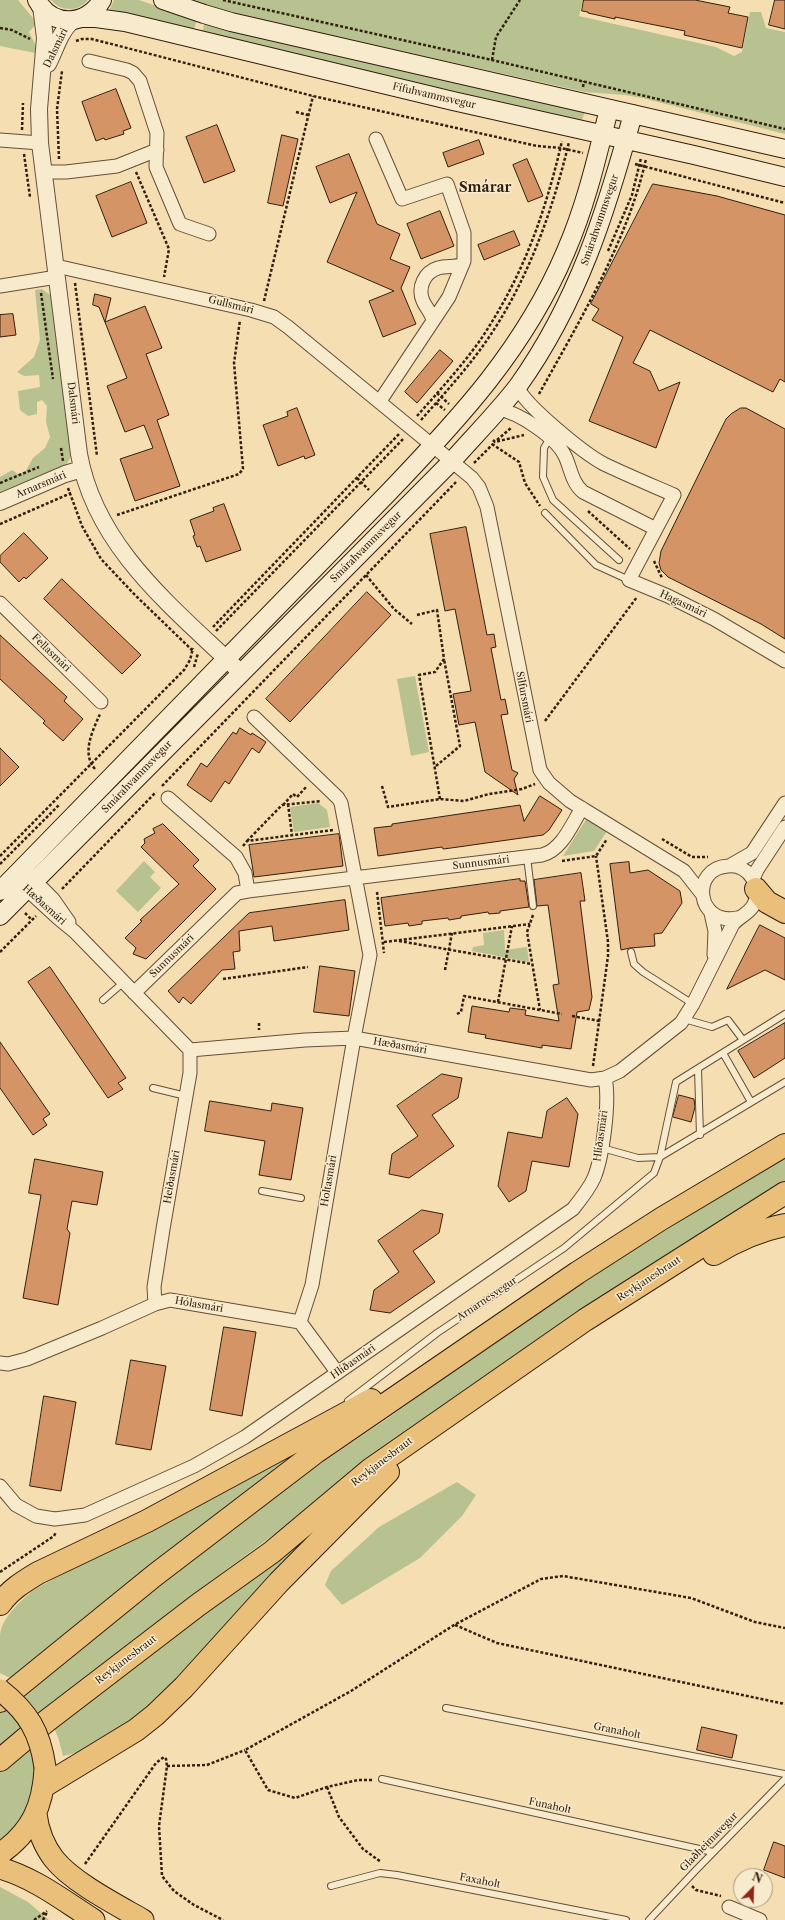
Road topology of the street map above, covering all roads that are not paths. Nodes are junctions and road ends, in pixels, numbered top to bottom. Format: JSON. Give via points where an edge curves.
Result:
{"nodes":[{"id":1,"x":102,"y":0,"type":"edge"},
{"id":2,"x":163,"y":0,"type":"edge"},
{"id":3,"x":38,"y":2,"type":"edge"},
{"id":4,"x":78,"y":19,"type":"junction"},
{"id":5,"x":89,"y":61,"type":"dead end"},
{"id":6,"x":42,"y":76,"type":"junction"},
{"id":7,"x":609,"y":108,"type":"junction"},
{"id":8,"x":633,"y":114,"type":"junction"},
{"id":9,"x":602,"y":135,"type":"junction"},
{"id":10,"x":376,"y":139,"type":"dead end"},
{"id":11,"x":0,"y":140,"type":"edge"},
{"id":12,"x":626,"y":141,"type":"junction"},
{"id":13,"x":40,"y":143,"type":"junction"},
{"id":14,"x":785,"y":149,"type":"edge"},
{"id":15,"x":157,"y":150,"type":"junction"},
{"id":16,"x":44,"y":172,"type":"junction"},
{"id":17,"x":785,"y":177,"type":"edge"},
{"id":18,"x":209,"y":234,"type":"dead end"},
{"id":19,"x":463,"y":264,"type":"junction"},
{"id":20,"x":56,"y":272,"type":"junction"},
{"id":21,"x":0,"y":286,"type":"edge"},
{"id":22,"x":433,"y":320,"type":"junction"},
{"id":23,"x":517,"y":386,"type":"junction"},
{"id":24,"x":380,"y":401,"type":"junction"},
{"id":25,"x":499,"y":409,"type":"junction"},
{"id":26,"x":554,"y":433,"type":"junction"},
{"id":27,"x":434,"y":446,"type":"junction"},
{"id":28,"x":452,"y":461,"type":"junction"},
{"id":29,"x":82,"y":469,"type":"junction"},
{"id":30,"x":0,"y":502,"type":"edge"},
{"id":31,"x":545,"y":513,"type":"road end"},
{"id":32,"x":656,"y":529,"type":"junction"},
{"id":33,"x":619,"y":560,"type":"dead end"},
{"id":34,"x":629,"y":580,"type":"junction"},
{"id":35,"x":0,"y":603,"type":"edge"},
{"id":36,"x":226,"y":659,"type":"junction"},
{"id":37,"x":785,"y":661,"type":"edge"},
{"id":38,"x":240,"y":672,"type":"junction"},
{"id":39,"x":101,"y":702,"type":"road end"},
{"id":40,"x":254,"y":717,"type":"dead end"},
{"id":41,"x":168,"y":798,"type":"dead end"},
{"id":42,"x":785,"y":803,"type":"edge"},
{"id":43,"x":582,"y":808,"type":"junction"},
{"id":44,"x":785,"y":827,"type":"edge"},
{"id":45,"x":527,"y":857,"type":"junction"},
{"id":46,"x":731,"y":865,"type":"junction"},
{"id":47,"x":684,"y":871,"type":"junction"},
{"id":48,"x":711,"y":873,"type":"junction"},
{"id":49,"x":356,"y":877,"type":"junction"},
{"id":50,"x":24,"y":879,"type":"junction"},
{"id":51,"x":755,"y":884,"type":"junction"},
{"id":52,"x":0,"y":891,"type":"edge"},
{"id":53,"x":248,"y":891,"type":"junction"},
{"id":54,"x":702,"y":894,"type":"junction"},
{"id":55,"x":536,"y":908,"type":"road end"},
{"id":56,"x":785,"y":912,"type":"edge"},
{"id":57,"x":711,"y":913,"type":"junction"},
{"id":58,"x":0,"y":916,"type":"edge"},
{"id":59,"x":737,"y":918,"type":"junction"},
{"id":60,"x":631,"y":952,"type":"dead end"},
{"id":61,"x":714,"y":958,"type":"junction"},
{"id":62,"x":124,"y":982,"type":"junction"},
{"id":63,"x":134,"y":993,"type":"junction"},
{"id":64,"x":103,"y":1000,"type":"dead end"},
{"id":65,"x":693,"y":1004,"type":"junction"},
{"id":66,"x":785,"y":1014,"type":"edge"},
{"id":67,"x":684,"y":1019,"type":"junction"},
{"id":68,"x":354,"y":1038,"type":"junction"},
{"id":69,"x":743,"y":1040,"type":"junction"},
{"id":70,"x":190,"y":1050,"type":"junction"},
{"id":71,"x":723,"y":1053,"type":"junction"},
{"id":72,"x":698,"y":1069,"type":"junction"},
{"id":73,"x":605,"y":1078,"type":"junction"},
{"id":74,"x":785,"y":1082,"type":"edge"},
{"id":75,"x":153,"y":1088,"type":"dead end"},
{"id":76,"x":186,"y":1096,"type":"junction"},
{"id":77,"x":751,"y":1102,"type":"junction"},
{"id":78,"x":700,"y":1135,"type":"junction"},
{"id":79,"x":785,"y":1145,"type":"edge"},
{"id":80,"x":602,"y":1148,"type":"junction"},
{"id":81,"x":660,"y":1157,"type":"junction"},
{"id":82,"x":262,"y":1191,"type":"dead end"},
{"id":83,"x":785,"y":1193,"type":"edge"},
{"id":84,"x":301,"y":1198,"type":"dead end"},
{"id":85,"x":785,"y":1225,"type":"edge"},
{"id":86,"x":630,"y":1292,"type":"junction"},
{"id":87,"x":155,"y":1304,"type":"junction"},
{"id":88,"x":300,"y":1322,"type":"junction"},
{"id":89,"x":458,"y":1355,"type":"junction"},
{"id":90,"x":0,"y":1363,"type":"edge"},
{"id":91,"x":337,"y":1372,"type":"junction"},
{"id":92,"x":343,"y":1405,"type":"dead end"},
{"id":93,"x":337,"y":1410,"type":"dead end"},
{"id":94,"x":453,"y":1411,"type":"junction"},
{"id":95,"x":306,"y":1434,"type":"junction"},
{"id":96,"x":0,"y":1486,"type":"edge"},
{"id":97,"x":0,"y":1604,"type":"edge"},
{"id":98,"x":0,"y":1690,"type":"edge"},
{"id":99,"x":0,"y":1701,"type":"edge"},
{"id":100,"x":446,"y":1708,"type":"dead end"},
{"id":101,"x":0,"y":1760,"type":"edge"},
{"id":102,"x":785,"y":1774,"type":"edge"},
{"id":103,"x":45,"y":1777,"type":"junction"},
{"id":104,"x":785,"y":1779,"type":"edge"},
{"id":105,"x":382,"y":1780,"type":"road end"},
{"id":106,"x":36,"y":1814,"type":"junction"},
{"id":107,"x":713,"y":1852,"type":"junction"},
{"id":108,"x":0,"y":1854,"type":"edge"},
{"id":109,"x":0,"y":1868,"type":"edge"},
{"id":110,"x":331,"y":1886,"type":"dead end"},
{"id":111,"x":729,"y":1907,"type":"road end"},
{"id":112,"x":94,"y":1920,"type":"edge"},
{"id":113,"x":143,"y":1920,"type":"edge"},
{"id":114,"x":626,"y":1920,"type":"edge"},
{"id":115,"x":649,"y":1920,"type":"edge"},
{"id":116,"x":760,"y":1920,"type":"edge"}],
"edges":[{"from":1,"to":4,"type":"main road","via":[[95,10]]},
{"from":2,"to":7,"type":"main road","via":[[231,22]]},
{"from":3,"to":4,"type":"main road","name":"Fífuhvammsvegur","via":[[54,17]]},
{"from":3,"to":6,"type":"street","name":"Dalsmári","via":[[46,38]]},
{"from":4,"to":6,"type":"street","name":"Dalsmári","via":[[57,41]]},
{"from":4,"to":9,"type":"main road","name":"Fífuhvammsvegur","via":[[96,18],[125,22]]},
{"from":5,"to":15,"type":"street","via":[[127,70],[137,77],[157,133]]},
{"from":6,"to":13,"type":"street","name":"Dalsmári","via":[[39,109]]},
{"from":7,"to":8,"type":"main road"},
{"from":7,"to":9,"type":"main road","name":"Smárahvammsvegur"},
{"from":8,"to":12,"type":"main road","name":"Smárahvammsvegur"},
{"from":8,"to":14,"type":"main road"},
{"from":9,"to":12,"type":"main road","name":"Fífuhvammsvegur"},
{"from":9,"to":27,"type":"main road","name":"Smárahvammsvegur","via":[[579,218],[540,304],[489,383]]},
{"from":10,"to":19,"type":"street","via":[[402,199],[447,184],[464,232]]},
{"from":11,"to":13,"type":"street"},
{"from":12,"to":17,"type":"main road","name":"Fífuhvammsvegur"},
{"from":12,"to":23,"type":"main road","name":"Smárahvammsvegur","via":[[593,245],[574,290]]},
{"from":13,"to":16,"type":"street","name":"Dalsmári"},
{"from":15,"to":16,"type":"street","via":[[117,166],[60,173]]},
{"from":15,"to":18,"type":"street","via":[[156,167],[180,224]]},
{"from":16,"to":20,"type":"street","name":"Dalsmári"},
{"from":19,"to":22,"type":"street","via":[[449,297]]},
{"from":19,"to":22,"type":"street","via":[[440,267],[433,270],[423,281],[421,293]]},
{"from":20,"to":21,"type":"street","via":[[40,280]]},
{"from":20,"to":24,"type":"street","name":"Gullsmári","via":[[162,290],[261,313],[284,324]]},
{"from":20,"to":29,"type":"street","name":"Dalsmári"},
{"from":22,"to":24,"type":"street"},
{"from":23,"to":25,"type":"main road","name":"Smárahvammsvegur"},
{"from":23,"to":26,"type":"street"},
{"from":24,"to":27,"type":"street","name":"Gullsmári"},
{"from":25,"to":26,"type":"street"},
{"from":25,"to":28,"type":"main road","name":"Smárahvammsvegur"},
{"from":26,"to":32,"type":"street","via":[[576,485],[583,492]]},
{"from":26,"to":32,"type":"street","via":[[603,463],[674,495]]},
{"from":26,"to":33,"type":"lane","via":[[544,448],[543,477],[554,500]]},
{"from":27,"to":28,"type":"street","name":"Gullsmári"},
{"from":27,"to":36,"type":"main road","name":"Smárahvammsvegur"},
{"from":28,"to":38,"type":"main road","name":"Smárahvammsvegur"},
{"from":28,"to":43,"type":"street","name":"Silfursmári","via":[[476,482],[487,507],[540,770],[555,789]]},
{"from":29,"to":30,"type":"street","name":"Arnarsmári"},
{"from":29,"to":36,"type":"street","name":"Dalsmári","via":[[98,513],[112,539],[132,566]]},
{"from":31,"to":34,"type":"lane","via":[[596,565]]},
{"from":32,"to":34,"type":"street"},
{"from":34,"to":37,"type":"street","name":"Hagasmári","via":[[714,619]]},
{"from":35,"to":39,"type":"street","name":"Fellasmári"},
{"from":36,"to":38,"type":"street","name":"Dalsmári"},
{"from":36,"to":50,"type":"main road","name":"Smárahvammsvegur"},
{"from":38,"to":50,"type":"main road","name":"Smárahvammsvegur"},
{"from":40,"to":49,"type":"street","via":[[297,765],[338,798]]},
{"from":41,"to":53,"type":"street","via":[[234,855],[245,873]]},
{"from":42,"to":46,"type":"street","via":[[752,853]]},
{"from":43,"to":45,"type":"street","name":"Sunnusmári","via":[[554,850],[542,856]]},
{"from":43,"to":47,"type":"street","name":"Silfursmári"},
{"from":44,"to":51,"type":"street","via":[[757,870]]},
{"from":45,"to":49,"type":"street","name":"Sunnusmári"},
{"from":45,"to":55,"type":"lane"},
{"from":46,"to":48,"type":"street"},
{"from":46,"to":51,"type":"street","via":[[744,870]]},
{"from":47,"to":48,"type":"street","name":"Silfursmári"},
{"from":47,"to":54,"type":"street","name":"Silfursmári"},
{"from":48,"to":54,"type":"street","via":[[703,886]]},
{"from":49,"to":53,"type":"street","name":"Sunnusmári"},
{"from":49,"to":68,"type":"street","via":[[370,956]]},
{"from":50,"to":52,"type":"main road","name":"Smárahvammsvegur"},
{"from":50,"to":58,"type":"main road","name":"Smárahvammsvegur"},
{"from":50,"to":62,"type":"street","name":"Hæðasmári","via":[[53,899],[76,932]]},
{"from":51,"to":56,"type":"highway","via":[[768,902]]},
{"from":51,"to":59,"type":"street","via":[[754,904],[744,915]]},
{"from":53,"to":63,"type":"street","name":"Sunnusmári","via":[[237,893]]},
{"from":54,"to":57,"type":"street"},
{"from":57,"to":59,"type":"street","via":[[724,919]]},
{"from":57,"to":61,"type":"street","name":"Hæðasmári","via":[[716,931]]},
{"from":59,"to":61,"type":"street","name":"Hæðasmári"},
{"from":60,"to":65,"type":"lane","via":[[634,964],[643,972]]},
{"from":61,"to":65,"type":"street","name":"Hæðasmári"},
{"from":62,"to":63,"type":"street","name":"Hæðasmári"},
{"from":62,"to":64,"type":"lane"},
{"from":63,"to":70,"type":"street","name":"Hæðasmári"},
{"from":65,"to":67,"type":"street","name":"Hæðasmári"},
{"from":66,"to":69,"type":"lane","name":"Arnarnesvegur"},
{"from":67,"to":69,"type":"lane","via":[[712,1027],[728,1020]]},
{"from":67,"to":73,"type":"street","name":"Hæðasmári","via":[[670,1033]]},
{"from":68,"to":70,"type":"street","name":"Hæðasmári"},
{"from":68,"to":73,"type":"street","name":"Hæðasmári","via":[[584,1079]]},
{"from":68,"to":88,"type":"street","name":"Holtasmári","via":[[312,1285]]},
{"from":69,"to":71,"type":"lane","name":"Arnarnesvegur"},
{"from":70,"to":76,"type":"street","name":"Heiðasmári"},
{"from":71,"to":72,"type":"lane","name":"Arnarnesvegur"},
{"from":71,"to":77,"type":"lane"},
{"from":72,"to":78,"type":"lane"},
{"from":72,"to":81,"type":"lane","name":"Arnarnesvegur","via":[[676,1082]]},
{"from":73,"to":80,"type":"street","name":"Hlíðasmári"},
{"from":74,"to":77,"type":"lane"},
{"from":75,"to":76,"type":"lane"},
{"from":76,"to":87,"type":"street","name":"Heiðasmári","via":[[154,1287]]},
{"from":77,"to":78,"type":"lane"},
{"from":78,"to":81,"type":"lane"},
{"from":79,"to":89,"type":"highway","via":[[661,1219]]},
{"from":80,"to":81,"type":"lane","via":[[638,1158]]},
{"from":80,"to":91,"type":"street","name":"Hlíðasmári","via":[[594,1177],[573,1209]]},
{"from":81,"to":92,"type":"lane","name":"Arnarnesvegur","via":[[654,1173],[564,1248],[436,1333]]},
{"from":82,"to":84,"type":"lane"},
{"from":83,"to":86,"type":"highway","name":"Reykjanesbraut"},
{"from":85,"to":86,"type":"highway","via":[[764,1229],[735,1241],[690,1269]]},
{"from":86,"to":94,"type":"highway","name":"Reykjanesbraut"},
{"from":87,"to":88,"type":"street","name":"Hólasmári","via":[[170,1300]]},
{"from":87,"to":90,"type":"street","name":"Hólasmári","via":[[27,1359],[8,1364]]},
{"from":88,"to":91,"type":"street"},
{"from":89,"to":95,"type":"highway"},
{"from":89,"to":99,"type":"highway","via":[[316,1452],[155,1575]]},
{"from":91,"to":96,"type":"street","name":"Hlíðasmári","via":[[245,1437],[194,1466],[85,1515],[60,1518],[36,1516],[16,1505]]},
{"from":93,"to":95,"type":"lane"},
{"from":94,"to":101,"type":"highway","name":"Reykjanesbraut","via":[[371,1469],[272,1552],[198,1605],[44,1723]]},
{"from":94,"to":103,"type":"highway","via":[[356,1503],[156,1715],[136,1730]]},
{"from":95,"to":97,"type":"highway","via":[[147,1521],[38,1573],[22,1582]]},
{"from":98,"to":103,"type":"main road","bridge":true,"via":[[27,1715],[33,1726],[42,1749]]},
{"from":100,"to":102,"type":"lane","name":"Granaholt"},
{"from":103,"to":106,"type":"main road"},
{"from":104,"to":107,"type":"lane","name":"Glaðheimavegur"},
{"from":105,"to":107,"type":"lane","name":"Funaholt"},
{"from":106,"to":108,"type":"main road","via":[[26,1831]]},
{"from":106,"to":113,"type":"main road","via":[[43,1840],[54,1860],[87,1886]]},
{"from":107,"to":115,"type":"lane","name":"Glaðheimavegur"},
{"from":109,"to":112,"type":"main road","via":[[34,1881]]},
{"from":110,"to":114,"type":"lane","name":"Faxaholt","via":[[380,1873],[397,1874]]},
{"from":111,"to":116,"type":"street"}]}
